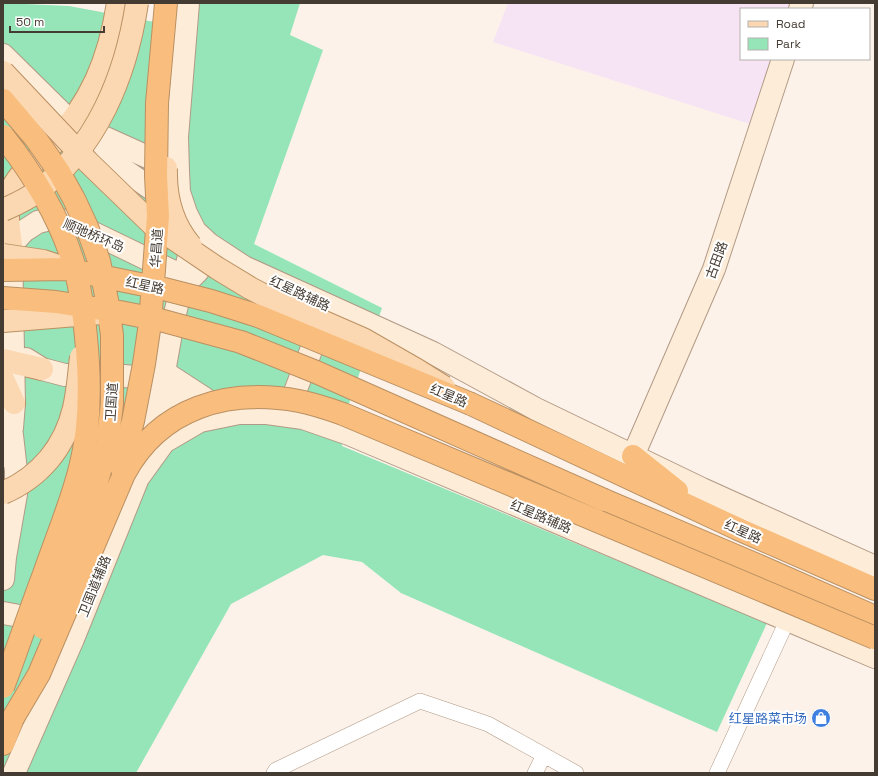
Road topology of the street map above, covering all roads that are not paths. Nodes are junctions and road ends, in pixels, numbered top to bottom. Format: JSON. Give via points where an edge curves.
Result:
{"nodes":[{"id":1,"x":118,"y":3,"type":"edge"},
{"id":2,"x":137,"y":3,"type":"edge"},
{"id":3,"x":166,"y":3,"type":"edge"},
{"id":4,"x":175,"y":3,"type":"edge"},
{"id":5,"x":188,"y":3,"type":"edge"},
{"id":6,"x":3,"y":55,"type":"edge"},
{"id":7,"x":783,"y":60,"type":"edge"},
{"id":8,"x":3,"y":72,"type":"edge"},
{"id":9,"x":3,"y":100,"type":"edge"},
{"id":10,"x":71,"y":122,"type":"junction"},
{"id":11,"x":3,"y":136,"type":"edge"},
{"id":12,"x":178,"y":171,"type":"junction"},
{"id":13,"x":24,"y":172,"type":"junction"},
{"id":14,"x":3,"y":182,"type":"edge"},
{"id":15,"x":3,"y":210,"type":"edge"},
{"id":16,"x":195,"y":231,"type":"junction"},
{"id":17,"x":5,"y":244,"type":"edge"},
{"id":18,"x":201,"y":257,"type":"junction"},
{"id":19,"x":244,"y":267,"type":"junction"},
{"id":20,"x":66,"y":269,"type":"junction"},
{"id":21,"x":3,"y":270,"type":"edge"},
{"id":22,"x":185,"y":275,"type":"junction"},
{"id":23,"x":3,"y":298,"type":"edge"},
{"id":24,"x":328,"y":306,"type":"junction"},
{"id":25,"x":120,"y":312,"type":"junction"},
{"id":26,"x":3,"y":321,"type":"edge"},
{"id":27,"x":84,"y":324,"type":"junction"},
{"id":28,"x":8,"y":361,"type":"edge"},
{"id":29,"x":42,"y":369,"type":"junction"},
{"id":30,"x":157,"y":379,"type":"junction"},
{"id":31,"x":14,"y":403,"type":"junction"},
{"id":32,"x":471,"y":404,"type":"junction"},
{"id":33,"x":286,"y":415,"type":"junction"},
{"id":34,"x":224,"y":416,"type":"junction"},
{"id":35,"x":200,"y":421,"type":"junction"},
{"id":36,"x":12,"y":428,"type":"junction"},
{"id":37,"x":3,"y":456,"type":"edge"},
{"id":38,"x":633,"y":456,"type":"junction"},
{"id":39,"x":138,"y":478,"type":"junction"},
{"id":40,"x":3,"y":494,"type":"edge"},
{"id":41,"x":108,"y":512,"type":"junction"},
{"id":42,"x":706,"y":514,"type":"junction"},
{"id":43,"x":4,"y":553,"type":"edge"},
{"id":44,"x":875,"y":567,"type":"edge"},
{"id":45,"x":3,"y":579,"type":"edge"},
{"id":46,"x":875,"y":589,"type":"edge"},
{"id":47,"x":3,"y":613,"type":"edge"},
{"id":48,"x":875,"y":617,"type":"edge"},
{"id":49,"x":787,"y":621,"type":"junction"},
{"id":50,"x":78,"y":627,"type":"junction"},
{"id":51,"x":875,"y":638,"type":"edge"},
{"id":52,"x":875,"y":657,"type":"edge"},
{"id":53,"x":3,"y":688,"type":"edge"},
{"id":54,"x":13,"y":718,"type":"junction"},
{"id":55,"x":3,"y":744,"type":"edge"},
{"id":56,"x":544,"y":755,"type":"junction"},
{"id":57,"x":14,"y":773,"type":"edge"},
{"id":58,"x":274,"y":773,"type":"edge"},
{"id":59,"x":535,"y":773,"type":"edge"},
{"id":60,"x":576,"y":773,"type":"edge"},
{"id":61,"x":717,"y":773,"type":"edge"}],
"edges":[{"from":1,"to":10,"type":"main road","via":[[114,29],[99,76]]},
{"from":2,"to":15,"type":"main road","bridge":true,"via":[[121,74],[88,139],[52,180],[35,193]]},
{"from":3,"to":41,"type":"highway","name":"华昌道","bridge":true,"via":[[158,103],[158,216],[150,323],[133,421]]},
{"from":4,"to":18,"type":"main road","bridge":true,"via":[[167,96],[167,192],[177,226]]},
{"from":5,"to":12,"type":"street","via":[[177,137]]},
{"from":6,"to":10,"type":"street"},
{"from":7,"to":38,"type":"street","name":"古田路","via":[[714,269]]},
{"from":8,"to":18,"type":"main road","bridge":true,"via":[[88,162],[152,224]]},
{"from":9,"to":54,"type":"highway","name":"卫国道","bridge":true,"via":[[36,139],[59,172],[87,227],[100,261],[112,335],[113,365],[107,445],[95,489],[25,678]]},
{"from":10,"to":12,"type":"street"},
{"from":10,"to":13,"type":"main road","via":[[52,146]]},
{"from":10,"to":16,"type":"street","name":"红星路辅路","via":[[103,155],[162,196]]},
{"from":11,"to":27,"type":"highway","name":"卫国道","bridge":true,"via":[[41,190],[55,219],[74,264]]},
{"from":12,"to":16,"type":"street","via":[[180,192]]},
{"from":13,"to":14,"type":"main road"},
{"from":13,"to":17,"type":"main road","via":[[10,194]]},
{"from":16,"to":19,"type":"street","name":"红星路辅路","via":[[209,244]]},
{"from":16,"to":22,"type":"street"},
{"from":17,"to":20,"type":"main road","bridge":true},
{"from":17,"to":22,"type":"street","name":"顺驰桥环岛","via":[[38,222],[62,220]]},
{"from":17,"to":28,"type":"street"},
{"from":18,"to":32,"type":"main road","bridge":true,"via":[[269,298],[363,339]]},
{"from":19,"to":22,"type":"street","name":"红星路辅路","via":[[211,262],[204,263],[193,276]]},
{"from":19,"to":24,"type":"street","name":"红星路辅路"},
{"from":20,"to":21,"type":"highway","name":"红星路","bridge":true},
{"from":20,"to":32,"type":"highway","name":"红星路","bridge":true,"via":[[164,289],[258,316]]},
{"from":22,"to":30,"type":"street"},
{"from":23,"to":25,"type":"highway","name":"红星路","bridge":true,"via":[[56,302]]},
{"from":24,"to":33,"type":"street"},
{"from":24,"to":38,"type":"street","name":"红星路辅路","via":[[433,353],[536,409]]},
{"from":25,"to":26,"type":"main road","bridge":true},
{"from":25,"to":48,"type":"highway","name":"红星路","bridge":true,"via":[[241,342],[316,372]]},
{"from":27,"to":40,"type":"main road","bridge":true,"via":[[74,408],[64,438],[50,460],[39,471]]},
{"from":27,"to":53,"type":"highway","name":"卫国道","bridge":true,"via":[[90,392],[80,468]]},
{"from":28,"to":29,"type":"main road"},
{"from":28,"to":31,"type":"main road"},
{"from":29,"to":30,"type":"street","via":[[65,375],[112,375]]},
{"from":29,"to":31,"type":"street","via":[[23,386]]},
{"from":30,"to":34,"type":"street","via":[[204,398]]},
{"from":30,"to":35,"type":"street","via":[[172,402]]},
{"from":30,"to":39,"type":"street"},
{"from":31,"to":36,"type":"street"},
{"from":32,"to":42,"type":"highway","name":"红星路"},
{"from":33,"to":34,"type":"street","name":"红星路辅路","via":[[239,412]]},
{"from":33,"to":49,"type":"street","name":"红星路辅路","via":[[303,418],[349,434]]},
{"from":34,"to":35,"type":"street","name":"红星路辅路"},
{"from":35,"to":39,"type":"street","name":"卫国道辅路","via":[[164,442]]},
{"from":36,"to":37,"type":"street"},
{"from":36,"to":43,"type":"street","via":[[16,494]]},
{"from":38,"to":42,"type":"highway"},
{"from":38,"to":44,"type":"street","name":"红星路辅路"},
{"from":39,"to":50,"type":"street","name":"卫国道辅路"},
{"from":41,"to":51,"type":"highway","bridge":true,"via":[[131,461],[152,436],[169,422],[198,408],[226,400],[254,397],[300,401],[344,414]]},
{"from":41,"to":54,"type":"highway","name":"卫国道","bridge":true,"via":[[39,674]]},
{"from":42,"to":46,"type":"highway","name":"红星路"},
{"from":43,"to":45,"type":"street"},
{"from":47,"to":50,"type":"street"},
{"from":49,"to":52,"type":"street","name":"红星路辅路"},
{"from":49,"to":61,"type":"street"},
{"from":50,"to":57,"type":"street","name":"卫国道辅路"},
{"from":54,"to":55,"type":"highway","name":"卫国道"},
{"from":56,"to":58,"type":"street","via":[[488,724],[420,701]]},
{"from":56,"to":59,"type":"street"},
{"from":56,"to":60,"type":"street"}]}
